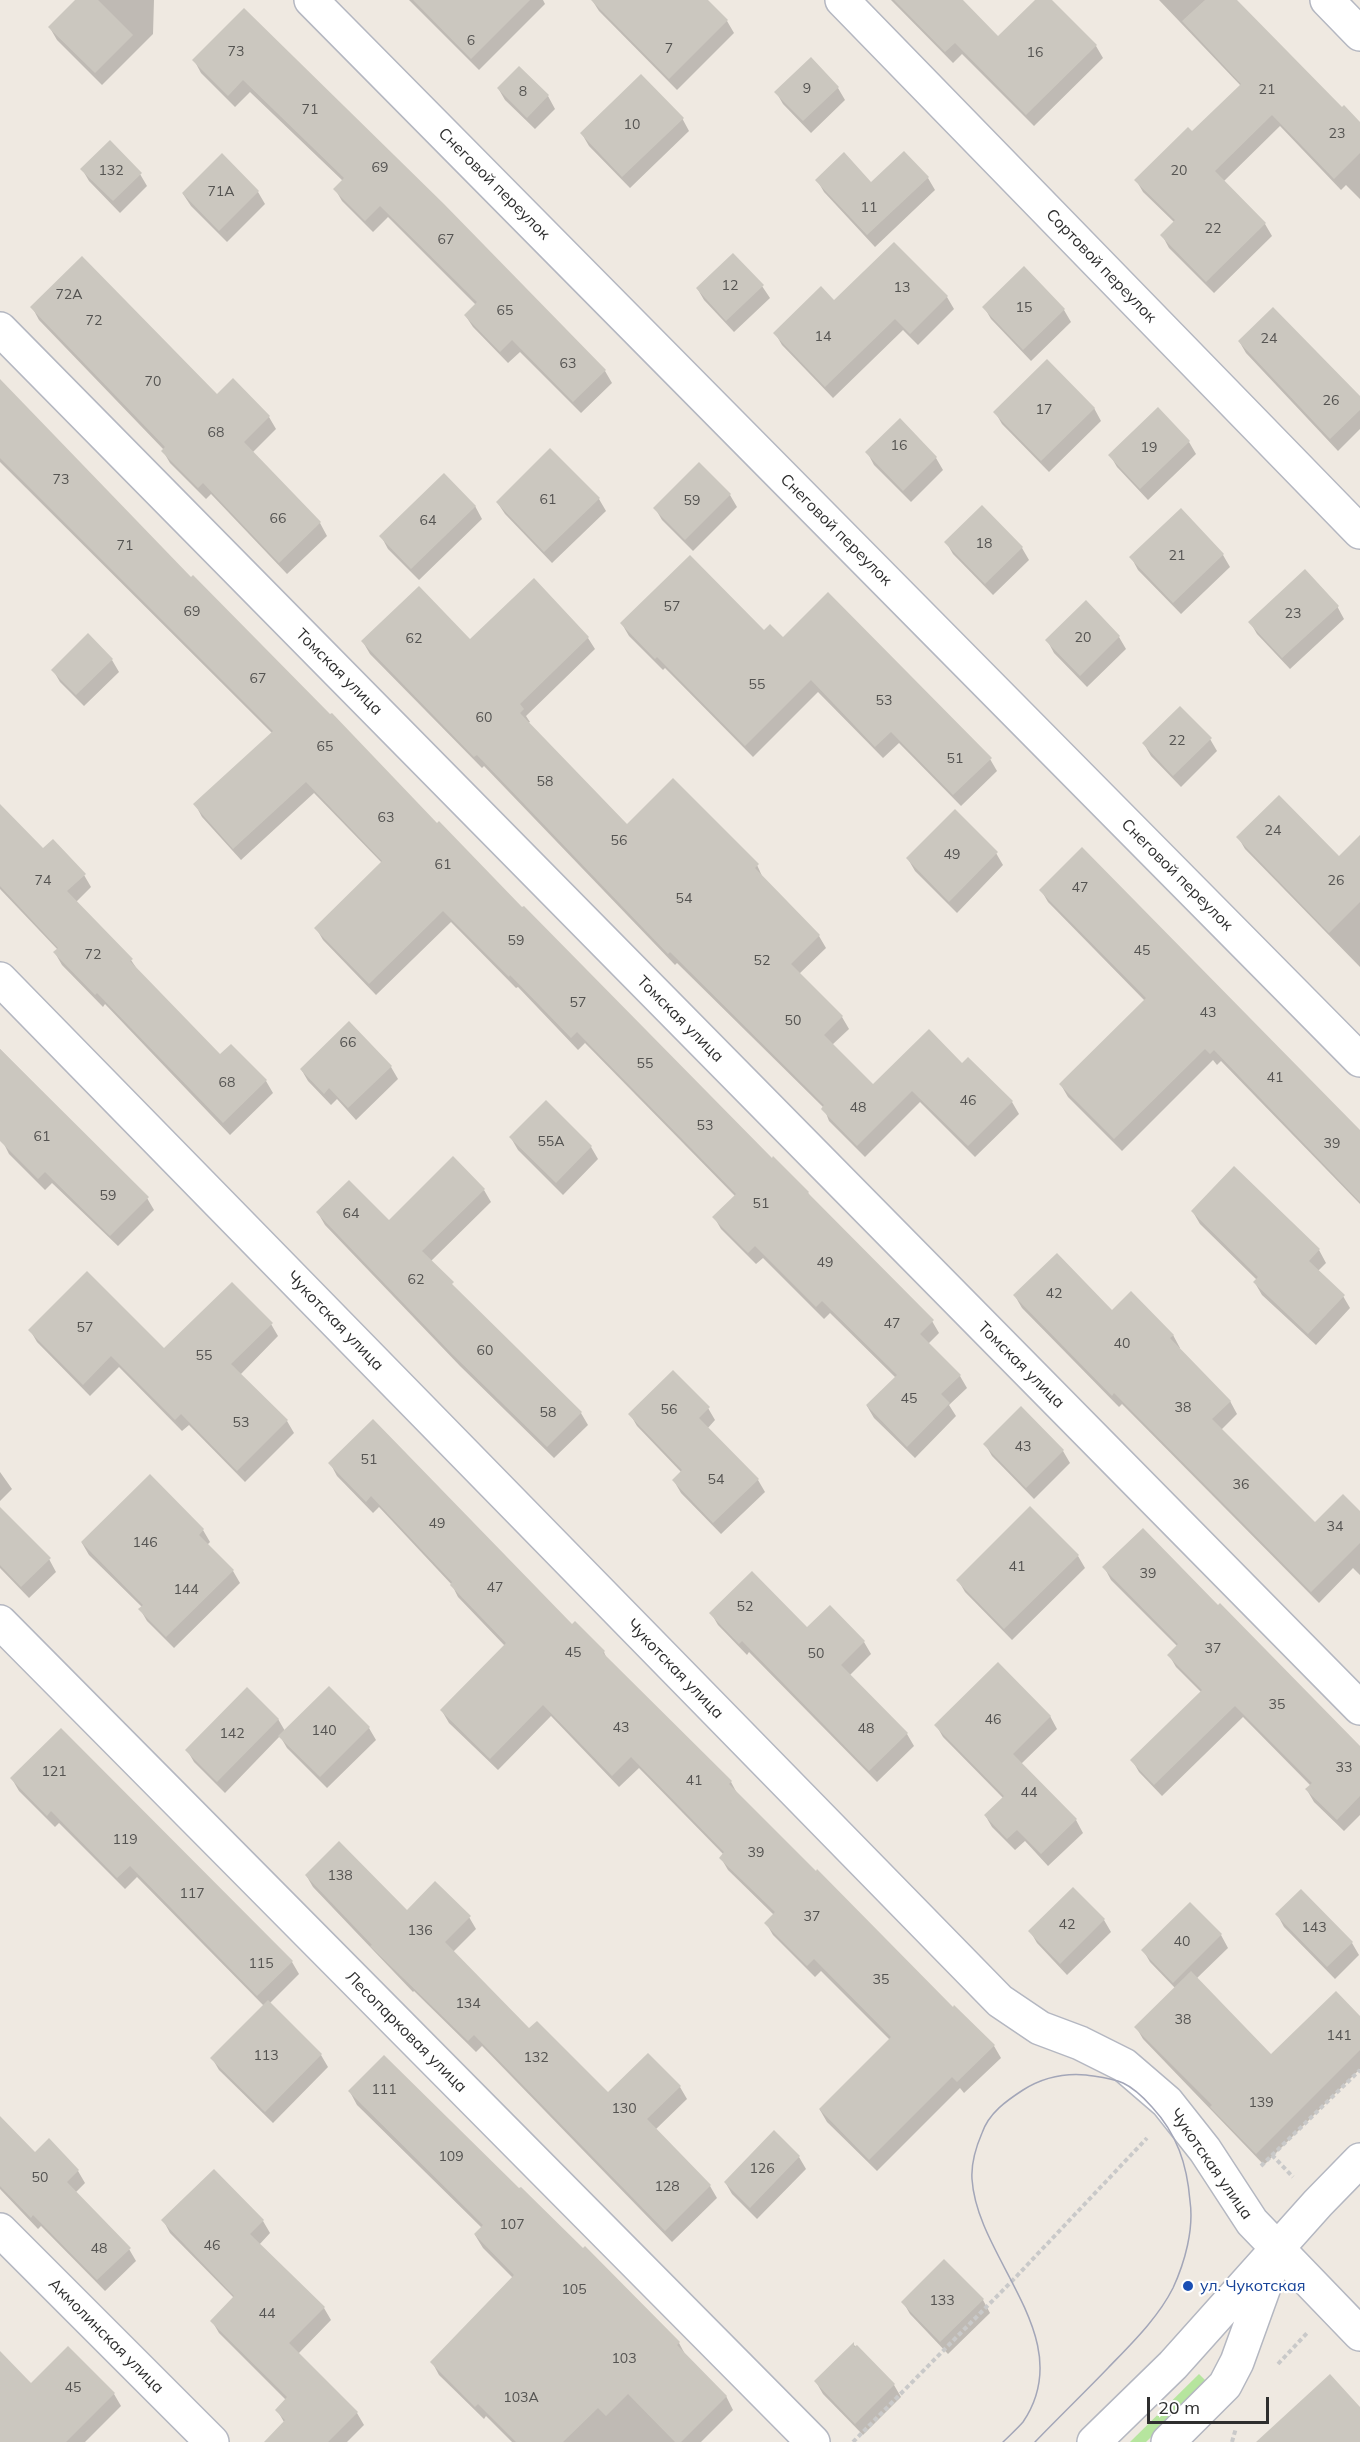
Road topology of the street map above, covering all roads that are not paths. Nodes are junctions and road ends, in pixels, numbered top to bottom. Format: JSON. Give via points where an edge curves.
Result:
{"nodes":[{"id":1,"x":311,"y":0,"type":"edge"},
{"id":2,"x":842,"y":0,"type":"edge"},
{"id":3,"x":1327,"y":0,"type":"edge"},
{"id":4,"x":1360,"y":34,"type":"edge"},
{"id":5,"x":0,"y":329,"type":"edge"},
{"id":6,"x":1360,"y":532,"type":"edge"},
{"id":7,"x":0,"y":979,"type":"edge"},
{"id":8,"x":1360,"y":1060,"type":"edge"},
{"id":9,"x":0,"y":1622,"type":"edge"},
{"id":10,"x":1360,"y":1708,"type":"edge"},
{"id":11,"x":1360,"y":2160,"type":"edge"},
{"id":12,"x":0,"y":2230,"type":"edge"},
{"id":13,"x":1277,"y":2249,"type":"junction"},
{"id":14,"x":1360,"y":2334,"type":"edge"},
{"id":15,"x":212,"y":2442,"type":"edge"},
{"id":16,"x":813,"y":2442,"type":"edge"},
{"id":17,"x":1094,"y":2442,"type":"edge"},
{"id":18,"x":1168,"y":2442,"type":"edge"}],
"edges":[{"from":1,"to":8,"type":"street","name":"Снеговой переулок"},
{"from":2,"to":6,"type":"street","name":"Сортовой переулок"},
{"from":3,"to":4,"type":"street"},
{"from":5,"to":10,"type":"street","name":"Томская улица"},
{"from":7,"to":13,"type":"street","name":"Чукотская улица","via":[[1000,2001],[1040,2028],[1124,2065],[1167,2102],[1205,2150],[1252,2222]]},
{"from":9,"to":16,"type":"street","name":"Лесопарковая улица"},
{"from":11,"to":13,"type":"street"},
{"from":12,"to":15,"type":"street","name":"Акмолинская улица"},
{"from":13,"to":14,"type":"street","name":"Чукотская улица"},
{"from":13,"to":17,"type":"street","via":[[1173,2365]]},
{"from":13,"to":18,"type":"street","via":[[1225,2385]]}]}
